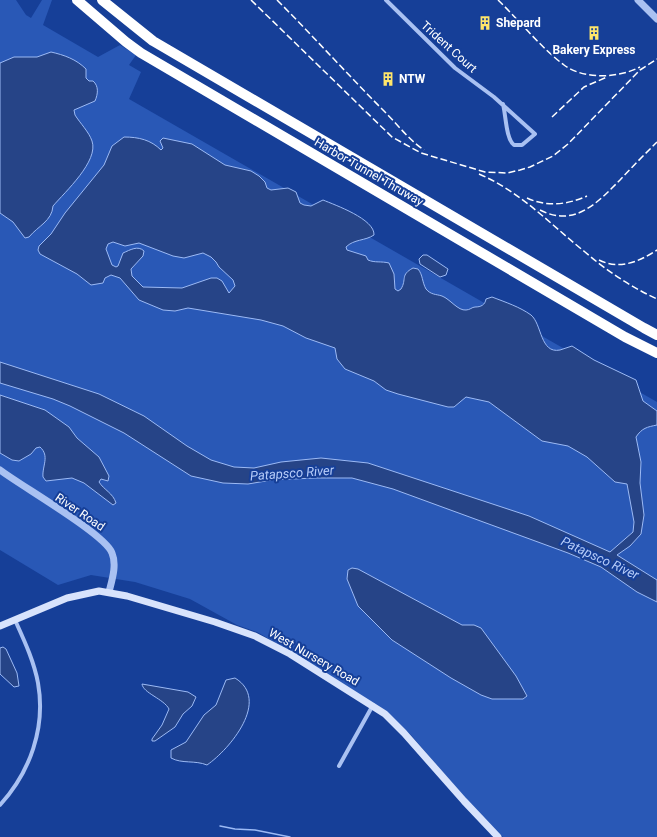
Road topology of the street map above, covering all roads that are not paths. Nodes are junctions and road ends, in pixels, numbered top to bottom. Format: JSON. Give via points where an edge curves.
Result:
{"nodes":[{"id":1,"x":78,"y":0,"type":"edge"},
{"id":2,"x":102,"y":0,"type":"edge"},
{"id":3,"x":386,"y":0,"type":"edge"},
{"id":4,"x":638,"y":0,"type":"edge"},
{"id":5,"x":657,"y":19,"type":"edge"},
{"id":6,"x":503,"y":104,"type":"junction"},
{"id":7,"x":657,"y":335,"type":"edge"},
{"id":8,"x":657,"y":353,"type":"edge"},
{"id":9,"x":0,"y":470,"type":"edge"},
{"id":10,"x":109,"y":592,"type":"junction"},
{"id":11,"x":15,"y":620,"type":"junction"},
{"id":12,"x":0,"y":626,"type":"edge"},
{"id":13,"x":373,"y":705,"type":"junction"},
{"id":14,"x":340,"y":766,"type":"dead end"},
{"id":15,"x":0,"y":805,"type":"edge"},
{"id":16,"x":498,"y":837,"type":"edge"}],
"edges":[{"from":1,"to":8,"type":"highway","name":"Harbor Tunnel Thruway","via":[[141,53],[618,333]]},
{"from":2,"to":7,"type":"highway","name":"Harbor Tunnel Thruway","via":[[153,41]]},
{"from":3,"to":6,"type":"street","name":"Trident Court","via":[[455,68]]},
{"from":4,"to":5,"type":"street"},
{"from":6,"to":6,"type":"street","name":"Trident Court","via":[[535,134],[522,145],[514,145],[508,138]]},
{"from":9,"to":10,"type":"street","name":"River Road","via":[[92,532],[109,547],[114,564]]},
{"from":10,"to":11,"type":"main road","name":"West Nursery Road","via":[[78,594]]},
{"from":10,"to":13,"type":"main road","name":"West Nursery Road","via":[[255,636],[290,654]]},
{"from":11,"to":12,"type":"main road","name":"West Nursery Road"},
{"from":11,"to":15,"type":"street","via":[[38,683],[40,719],[31,756],[14,788]]},
{"from":13,"to":14,"type":"street"},
{"from":13,"to":16,"type":"main road","name":"West Nursery Road","via":[[399,727]]}]}
